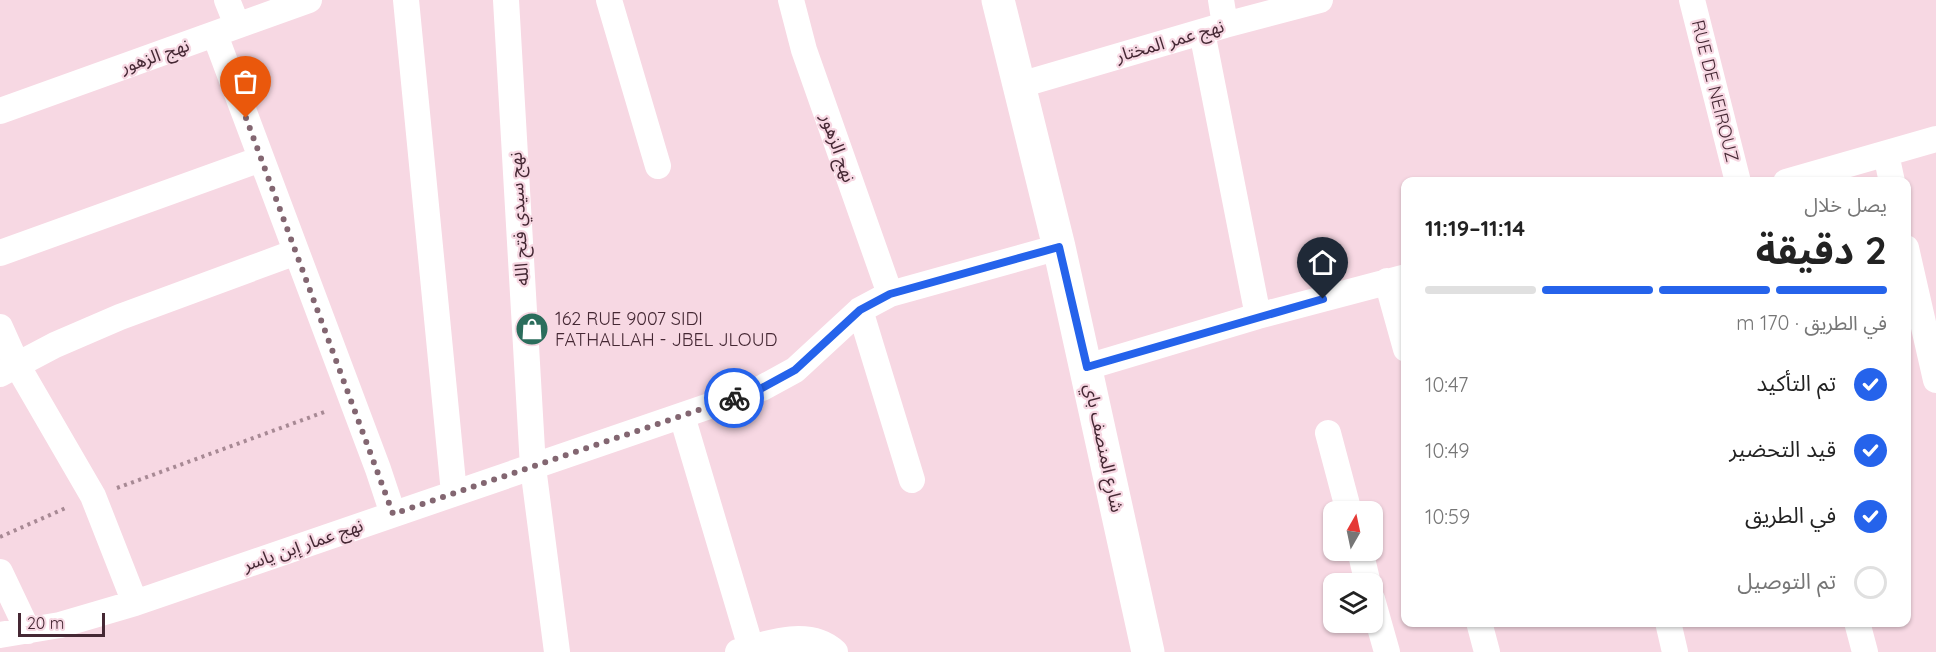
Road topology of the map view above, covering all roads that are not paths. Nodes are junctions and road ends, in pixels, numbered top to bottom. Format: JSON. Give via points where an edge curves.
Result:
{"nodes":[{"id":1,"x":227,"y":0,"type":"edge"},
{"id":2,"x":309,"y":0,"type":"edge"},
{"id":3,"x":406,"y":0,"type":"edge"},
{"id":4,"x":506,"y":0,"type":"edge"},
{"id":5,"x":609,"y":0,"type":"edge"},
{"id":6,"x":791,"y":0,"type":"edge"},
{"id":7,"x":998,"y":0,"type":"edge"},
{"id":8,"x":1320,"y":0,"type":"edge"},
{"id":9,"x":1692,"y":0,"type":"edge"},
{"id":10,"x":1216,"y":19,"type":"edge"},
{"id":11,"x":226,"y":30,"type":"junction"},
{"id":12,"x":1020,"y":85,"type":"junction"},
{"id":13,"x":0,"y":111,"type":"edge"},
{"id":14,"x":1936,"y":139,"type":"edge"},
{"id":15,"x":1886,"y":154,"type":"junction"},
{"id":16,"x":261,"y":159,"type":"junction"},
{"id":17,"x":658,"y":166,"type":"dead end"},
{"id":18,"x":1737,"y":177,"type":"edge"},
{"id":19,"x":1804,"y":177,"type":"edge"},
{"id":20,"x":1891,"y":177,"type":"edge"},
{"id":21,"x":1059,"y":247,"type":"junction"},
{"id":22,"x":296,"y":252,"type":"junction"},
{"id":23,"x":0,"y":253,"type":"edge"},
{"id":24,"x":1911,"y":270,"type":"edge"},
{"id":25,"x":1396,"y":279,"type":"edge"},
{"id":26,"x":890,"y":294,"type":"junction"},
{"id":27,"x":860,"y":310,"type":"junction"},
{"id":28,"x":1401,"y":314,"type":"edge"},
{"id":29,"x":1258,"y":316,"type":"junction"},
{"id":30,"x":0,"y":327,"type":"edge"},
{"id":31,"x":1087,"y":367,"type":"junction"},
{"id":32,"x":9,"y":369,"type":"edge"},
{"id":33,"x":1936,"y":380,"type":"edge"},
{"id":34,"x":682,"y":417,"type":"junction"},
{"id":35,"x":1328,"y":433,"type":"dead end"},
{"id":36,"x":533,"y":467,"type":"junction"},
{"id":37,"x":912,"y":480,"type":"dead end"},
{"id":38,"x":454,"y":493,"type":"junction"},
{"id":39,"x":1346,"y":501,"type":"edge"},
{"id":40,"x":393,"y":514,"type":"junction"},
{"id":41,"x":0,"y":572,"type":"edge"},
{"id":42,"x":135,"y":603,"type":"junction"},
{"id":43,"x":1480,"y":627,"type":"edge"},
{"id":44,"x":1669,"y":627,"type":"edge"},
{"id":45,"x":1858,"y":627,"type":"edge"},
{"id":46,"x":28,"y":631,"type":"junction"},
{"id":47,"x":1382,"y":633,"type":"edge"},
{"id":48,"x":0,"y":635,"type":"edge"},
{"id":49,"x":745,"y":650,"type":"edge"},
{"id":50,"x":557,"y":652,"type":"edge"},
{"id":51,"x":835,"y":652,"type":"edge"},
{"id":52,"x":1148,"y":652,"type":"edge"},
{"id":53,"x":1387,"y":652,"type":"edge"},
{"id":54,"x":1487,"y":652,"type":"edge"},
{"id":55,"x":1675,"y":652,"type":"edge"},
{"id":56,"x":1865,"y":652,"type":"edge"}],
"edges":[{"from":1,"to":11,"type":"street"},
{"from":2,"to":11,"type":"street","name":"نهج الزهور"},
{"from":3,"to":38,"type":"street"},
{"from":4,"to":36,"type":"street","name":"نهج سيدي فتح الله"},
{"from":5,"to":17,"type":"street"},
{"from":6,"to":26,"type":"street","name":"نهج الزهور","via":[[804,50]]},
{"from":7,"to":12,"type":"street","name":"شارع المنصف باي"},
{"from":8,"to":10,"type":"street","name":"نهج عمر المختار"},
{"from":9,"to":18,"type":"street","name":"RUE DE NEIROUZ"},
{"from":10,"to":12,"type":"street","name":"نهج عمر المختار"},
{"from":10,"to":29,"type":"street"},
{"from":11,"to":13,"type":"street","name":"نهج الزهور"},
{"from":11,"to":16,"type":"street"},
{"from":12,"to":21,"type":"street","name":"شارع المنصف باي"},
{"from":14,"to":15,"type":"street"},
{"from":15,"to":19,"type":"street"},
{"from":15,"to":20,"type":"street"},
{"from":16,"to":22,"type":"street"},
{"from":16,"to":23,"type":"street"},
{"from":21,"to":26,"type":"street","name":"نهج عمار إبن ياسر"},
{"from":21,"to":31,"type":"street","name":"شارع المنصف باي"},
{"from":22,"to":32,"type":"street","via":[[120,317]]},
{"from":22,"to":40,"type":"street"},
{"from":24,"to":33,"type":"street"},
{"from":25,"to":28,"type":"street"},
{"from":25,"to":29,"type":"street"},
{"from":26,"to":27,"type":"street","name":"نهج عمار إبن ياسر"},
{"from":27,"to":34,"type":"street","name":"نهج عمار إبن ياسر","via":[[795,370],[762,388]]},
{"from":27,"to":37,"type":"street"},
{"from":29,"to":31,"type":"street"},
{"from":30,"to":32,"type":"street"},
{"from":31,"to":52,"type":"street","name":"شارع المنصف باي"},
{"from":32,"to":42,"type":"street","via":[[93,496]]},
{"from":34,"to":36,"type":"street","name":"نهج عمار إبن ياسر"},
{"from":34,"to":49,"type":"street"},
{"from":35,"to":39,"type":"street"},
{"from":36,"to":38,"type":"street","name":"نهج عمار إبن ياسر"},
{"from":36,"to":50,"type":"street","name":"نهج سيدي فتح الله"},
{"from":38,"to":40,"type":"street","name":"نهج عمار إبن ياسر"},
{"from":40,"to":42,"type":"street","name":"نهج عمار إبن ياسر"},
{"from":41,"to":46,"type":"street"},
{"from":42,"to":46,"type":"street","name":"نهج عمار إبن ياسر"},
{"from":43,"to":54,"type":"street"},
{"from":44,"to":55,"type":"street"},
{"from":45,"to":56,"type":"street"},
{"from":46,"to":48,"type":"street","name":"نهج عمار إبن ياسر"},
{"from":47,"to":53,"type":"street"},
{"from":49,"to":51,"type":"street","via":[[796,639],[819,642]]}]}
